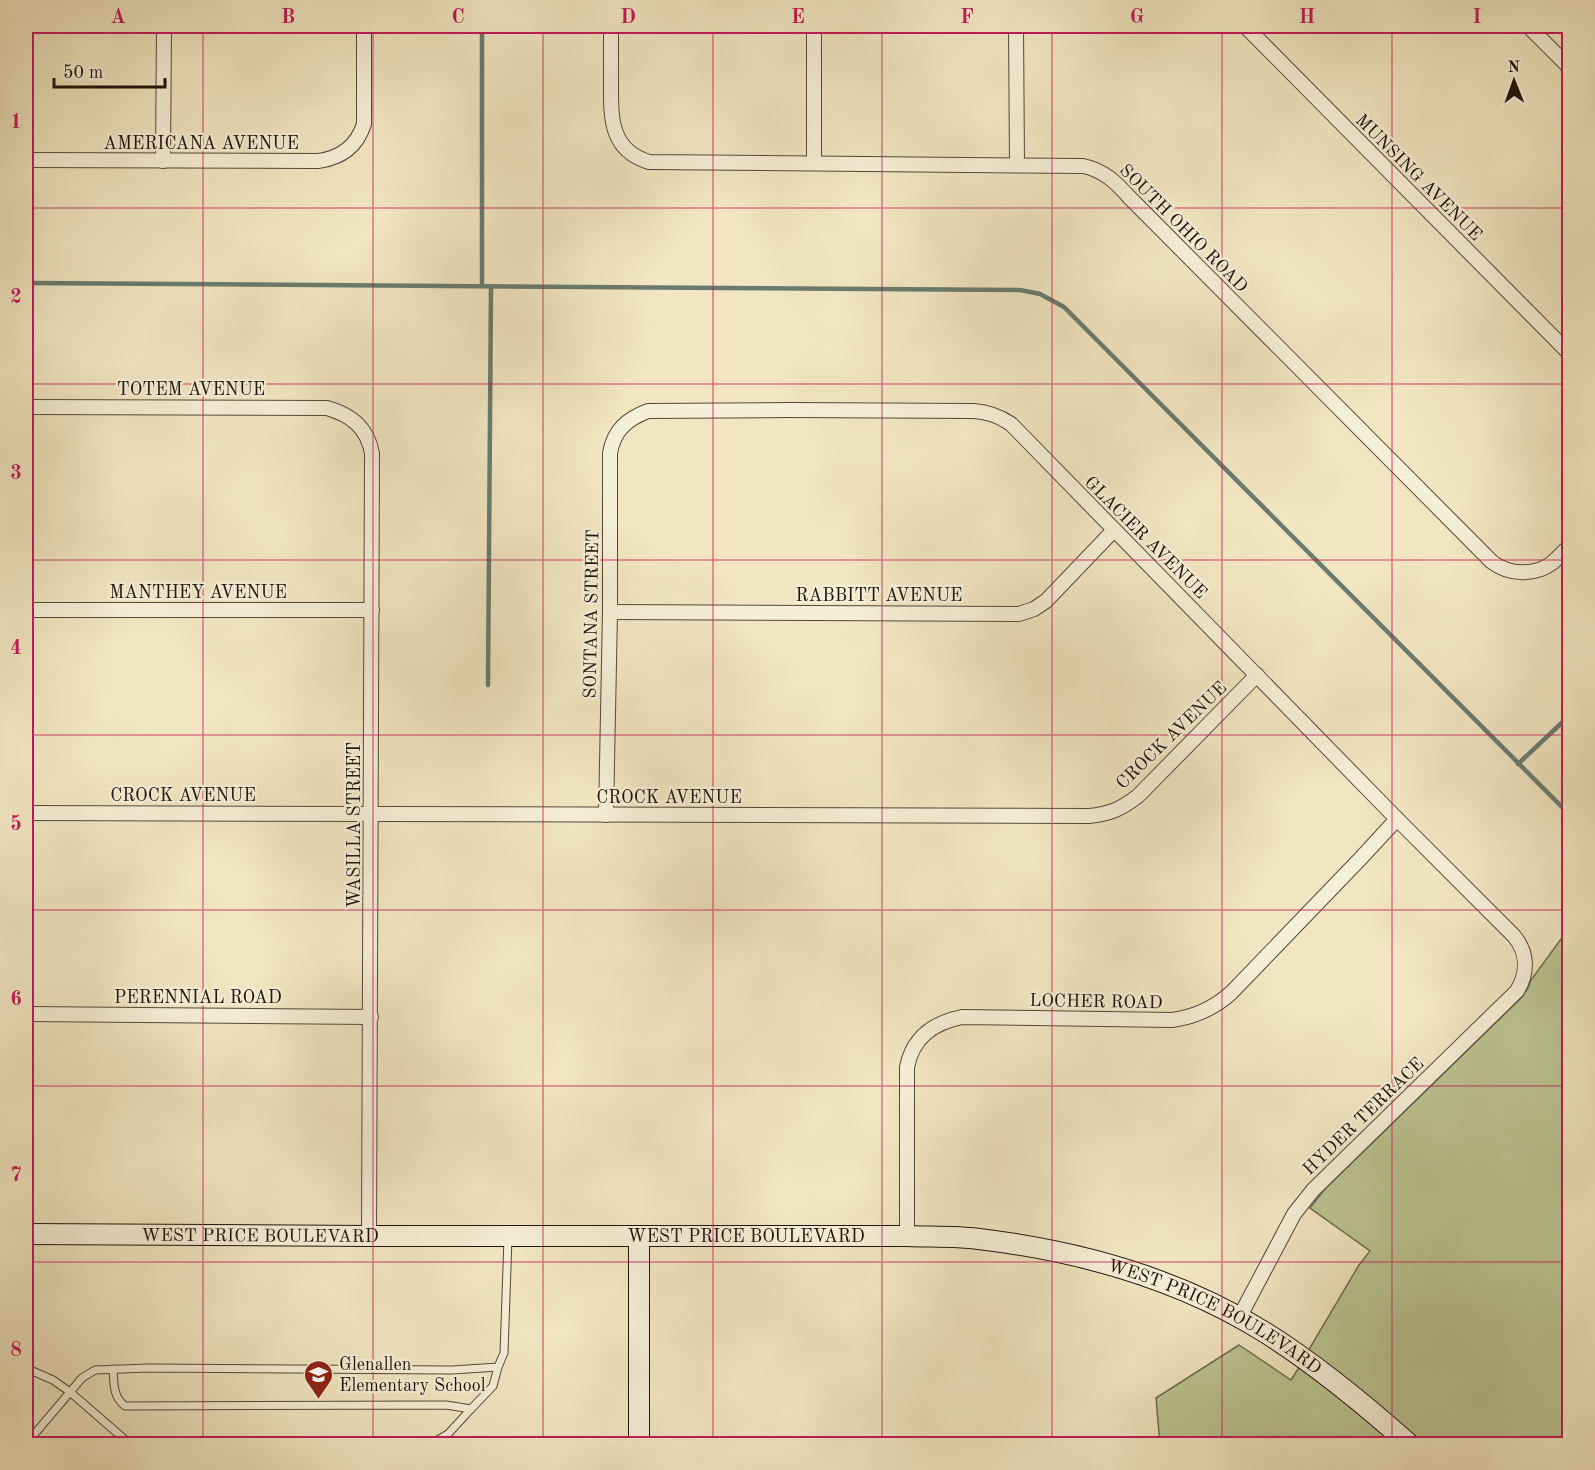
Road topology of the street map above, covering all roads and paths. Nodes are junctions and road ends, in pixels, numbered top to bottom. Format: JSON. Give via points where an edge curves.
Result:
{"nodes":[{"id":1,"x":164,"y":26,"type":"edge"},
{"id":2,"x":364,"y":26,"type":"edge"},
{"id":3,"x":611,"y":26,"type":"edge"},
{"id":4,"x":814,"y":26,"type":"edge"},
{"id":5,"x":1016,"y":26,"type":"edge"},
{"id":6,"x":1245,"y":26,"type":"edge"},
{"id":7,"x":1528,"y":26,"type":"edge"},
{"id":8,"x":1569,"y":68,"type":"edge"},
{"id":9,"x":26,"y":160,"type":"edge"},
{"id":10,"x":163,"y":161,"type":"junction"},
{"id":11,"x":814,"y":163,"type":"junction"},
{"id":12,"x":1017,"y":165,"type":"junction"},
{"id":13,"x":1569,"y":354,"type":"edge"},
{"id":14,"x":26,"y":407,"type":"edge"},
{"id":15,"x":353,"y":420,"type":"joint"},
{"id":16,"x":629,"y":420,"type":"joint"},
{"id":17,"x":1114,"y":530,"type":"junction"},
{"id":18,"x":1569,"y":546,"type":"edge"},
{"id":19,"x":26,"y":610,"type":"edge"},
{"id":20,"x":372,"y":610,"type":"junction"},
{"id":21,"x":610,"y":612,"type":"junction"},
{"id":22,"x":1257,"y":675,"type":"junction"},
{"id":23,"x":26,"y":813,"type":"edge"},
{"id":24,"x":372,"y":813,"type":"junction"},
{"id":25,"x":606,"y":815,"type":"junction"},
{"id":26,"x":1397,"y":819,"type":"junction"},
{"id":27,"x":1524,"y":954,"type":"joint"},
{"id":28,"x":26,"y":1014,"type":"edge"},
{"id":29,"x":371,"y":1017,"type":"junction"},
{"id":30,"x":26,"y":1234,"type":"edge"},
{"id":31,"x":369,"y":1236,"type":"junction"},
{"id":32,"x":508,"y":1236,"type":"junction"},
{"id":33,"x":639,"y":1236,"type":"junction"},
{"id":34,"x":907,"y":1236,"type":"junction"},
{"id":35,"x":1239,"y":1318,"type":"junction"},
{"id":36,"x":498,"y":1367,"type":"junction"},
{"id":37,"x":113,"y":1369,"type":"junction"},
{"id":38,"x":26,"y":1370,"type":"edge"},
{"id":39,"x":70,"y":1392,"type":"junction"},
{"id":40,"x":471,"y":1409,"type":"junction"},
{"id":41,"x":26,"y":1444,"type":"edge"},
{"id":42,"x":130,"y":1444,"type":"edge"},
{"id":43,"x":431,"y":1444,"type":"edge"},
{"id":44,"x":639,"y":1444,"type":"edge"},
{"id":45,"x":1409,"y":1444,"type":"edge"}],
"edges":[{"from":1,"to":10,"type":"street"},
{"from":2,"to":10,"type":"street","name":"AMERICANA AVENUE","via":[[364,124],[351,147],[340,155],[318,161]]},
{"from":3,"to":11,"type":"street","name":"SOUTH OHIO ROAD","via":[[611,118],[615,134],[631,153],[649,162]]},
{"from":4,"to":11,"type":"street"},
{"from":5,"to":12,"type":"street"},
{"from":6,"to":13,"type":"street","name":"MUNSING AVENUE"},
{"from":7,"to":8,"type":"street"},
{"from":9,"to":10,"type":"street","name":"AMERICANA AVENUE"},
{"from":11,"to":12,"type":"street","name":"SOUTH OHIO ROAD"},
{"from":12,"to":18,"type":"street","name":"SOUTH OHIO ROAD","via":[[1083,166],[1115,182],[1497,566],[1525,573],[1536,571]]},
{"from":14,"to":15,"type":"street","name":"TOTEM AVENUE","via":[[317,407],[341,412]]},
{"from":15,"to":20,"type":"street","name":"WASILLA STREET","via":[[365,433],[372,453]]},
{"from":16,"to":17,"type":"street","name":"GLACIER AVENUE","via":[[648,411],[987,412],[1011,424]]},
{"from":16,"to":21,"type":"street","name":"SONTANA STREET","via":[[618,431],[610,453]]},
{"from":17,"to":21,"type":"street","name":"RABBITT AVENUE","via":[[1046,602],[1019,614]]},
{"from":17,"to":22,"type":"street","name":"GLACIER AVENUE"},
{"from":19,"to":20,"type":"street","name":"MANTHEY AVENUE"},
{"from":20,"to":24,"type":"street","name":"WASILLA STREET"},
{"from":21,"to":25,"type":"street","name":"SONTANA STREET"},
{"from":22,"to":25,"type":"street","name":"CROCK AVENUE","via":[[1138,796],[1105,814]]},
{"from":22,"to":26,"type":"street","name":"GLACIER AVENUE"},
{"from":23,"to":24,"type":"street","name":"CROCK AVENUE"},
{"from":24,"to":25,"type":"street","name":"CROCK AVENUE"},
{"from":24,"to":29,"type":"street","name":"WASILLA STREET"},
{"from":26,"to":27,"type":"street","name":"GLACIER AVENUE","via":[[1514,936]]},
{"from":26,"to":34,"type":"street","name":"LOCHER ROAD","via":[[1231,993],[1205,1011],[1172,1020],[962,1017],[936,1025],[924,1034],[907,1067]]},
{"from":27,"to":35,"type":"street","name":"HYDER TERRACE","via":[[1525,973],[1517,991],[1313,1190],[1294,1214]]},
{"from":28,"to":29,"type":"street","name":"PERENNIAL ROAD"},
{"from":29,"to":31,"type":"street","name":"WASILLA STREET"},
{"from":30,"to":31,"type":"street","name":"WEST PRICE BOULEVARD"},
{"from":31,"to":32,"type":"street","name":"WEST PRICE BOULEVARD"},
{"from":32,"to":33,"type":"street","name":"WEST PRICE BOULEVARD"},
{"from":32,"to":36,"type":"lane","via":[[504,1353]]},
{"from":33,"to":34,"type":"street","name":"WEST PRICE BOULEVARD"},
{"from":33,"to":44,"type":"street"},
{"from":34,"to":35,"type":"street","name":"WEST PRICE BOULEVARD","via":[[977,1238],[1088,1258],[1200,1297]]},
{"from":35,"to":45,"type":"street","name":"WEST PRICE BOULEVARD","via":[[1298,1354]]},
{"from":36,"to":37,"type":"lane"},
{"from":36,"to":40,"type":"lane","via":[[493,1386]]},
{"from":37,"to":39,"type":"lane","via":[[95,1370]]},
{"from":37,"to":40,"type":"lane","via":[[114,1392],[125,1406]]},
{"from":38,"to":39,"type":"lane","via":[[53,1380]]},
{"from":39,"to":41,"type":"lane"},
{"from":39,"to":42,"type":"lane"},
{"from":40,"to":43,"type":"lane","via":[[448,1434]]}]}
